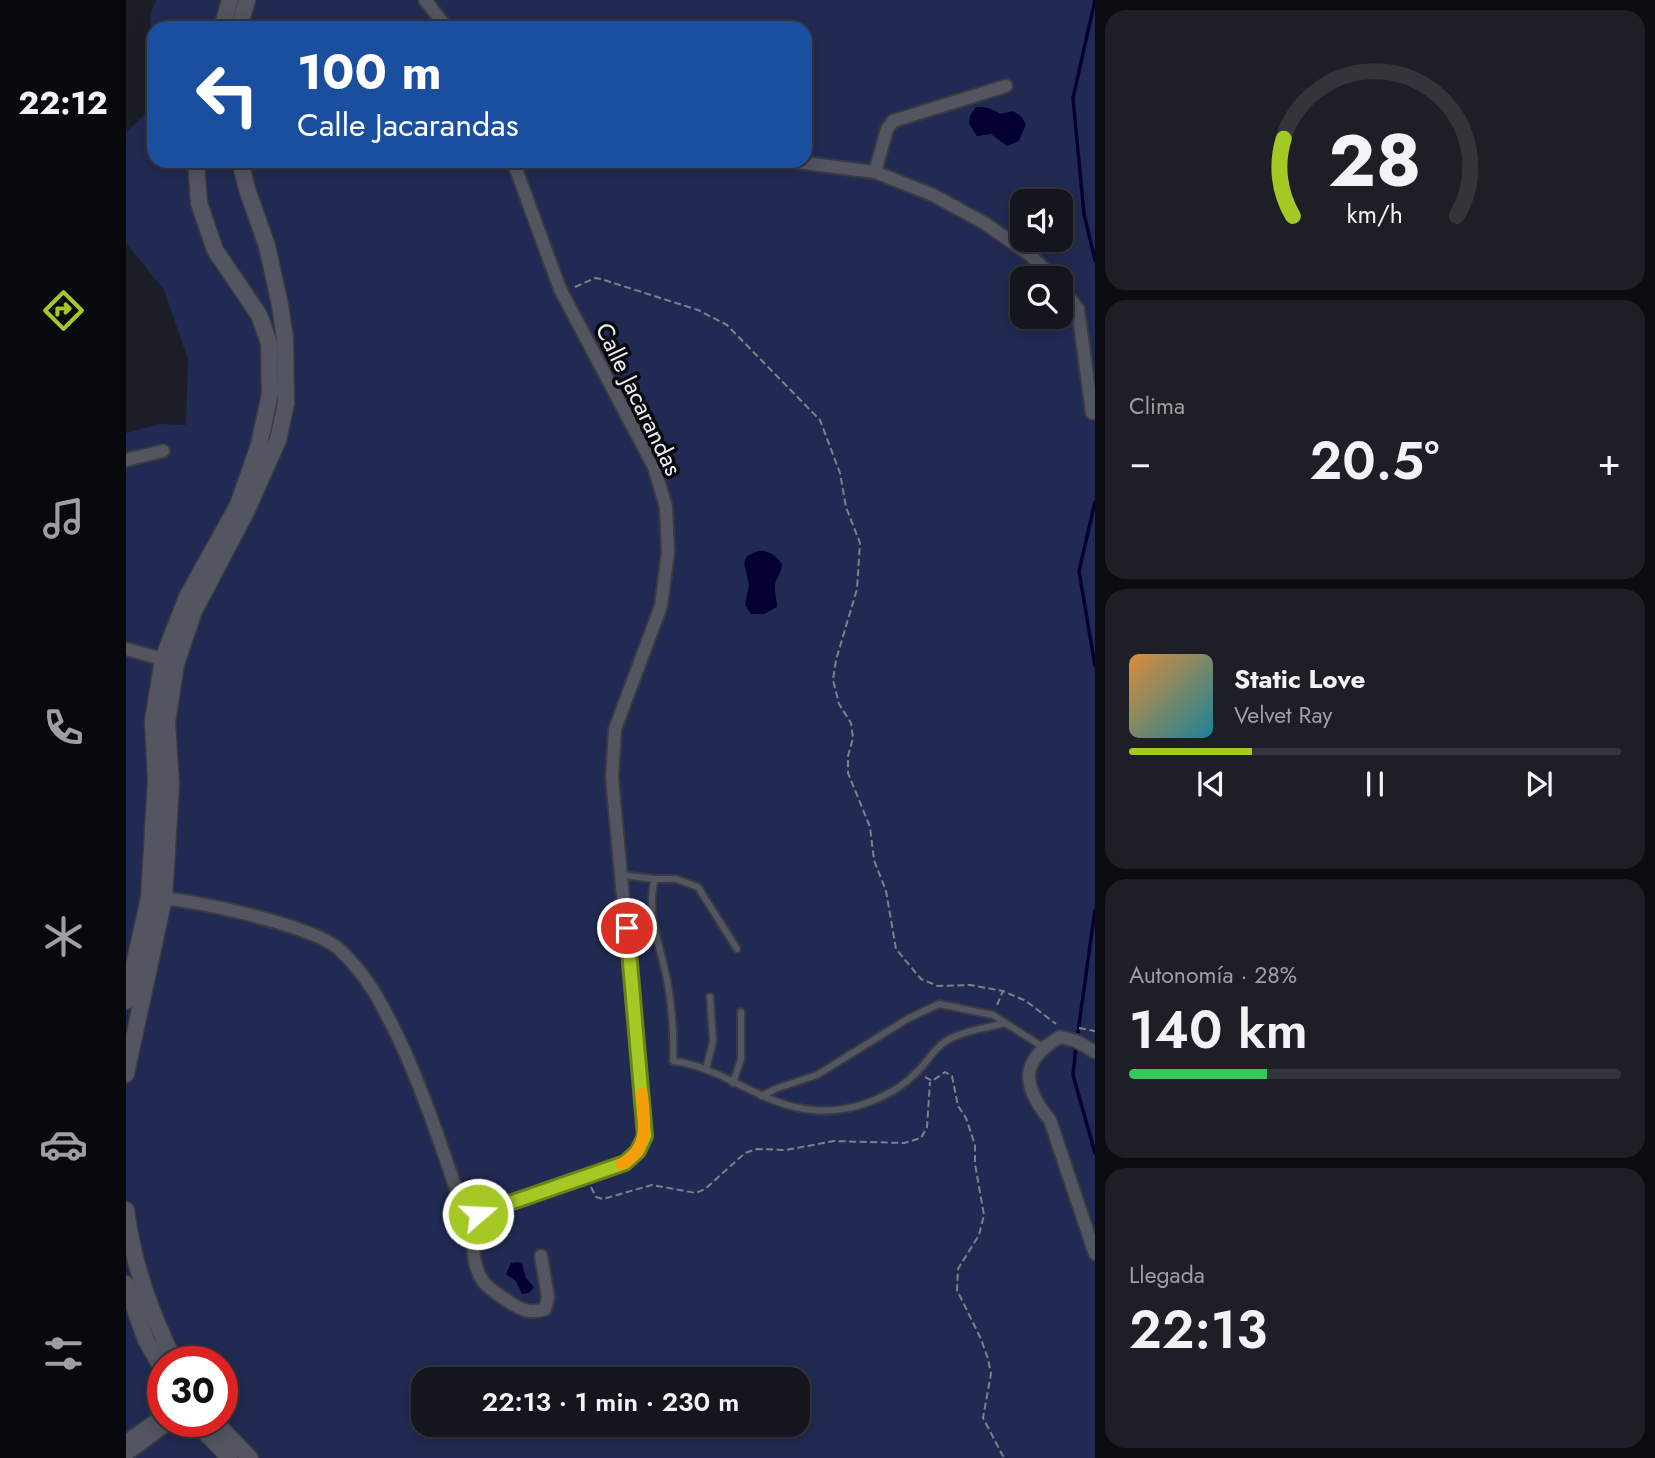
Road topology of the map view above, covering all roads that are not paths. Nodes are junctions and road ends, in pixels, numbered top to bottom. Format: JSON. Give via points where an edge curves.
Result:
{"nodes":[{"id":1,"x":230,"y":0,"type":"edge"},
{"id":2,"x":247,"y":0,"type":"edge"},
{"id":3,"x":425,"y":0,"type":"edge"},
{"id":4,"x":224,"y":21,"type":"edge"},
{"id":5,"x":241,"y":21,"type":"edge"},
{"id":6,"x":442,"y":21,"type":"edge"},
{"id":7,"x":1006,"y":86,"type":"dead end"},
{"id":8,"x":812,"y":164,"type":"edge"},
{"id":9,"x":196,"y":168,"type":"edge"},
{"id":10,"x":242,"y":168,"type":"edge"},
{"id":11,"x":516,"y":168,"type":"edge"},
{"id":12,"x":875,"y":172,"type":"junction"},
{"id":13,"x":1041,"y":266,"type":"edge"},
{"id":14,"x":1073,"y":302,"type":"edge"},
{"id":15,"x":1093,"y":413,"type":"dead end"},
{"id":16,"x":163,"y":451,"type":"dead end"},
{"id":17,"x":126,"y":460,"type":"edge"},
{"id":18,"x":126,"y":649,"type":"edge"},
{"id":19,"x":169,"y":661,"type":"junction"},
{"id":20,"x":622,"y":875,"type":"junction"},
{"id":21,"x":654,"y":879,"type":"junction"},
{"id":22,"x":156,"y":898,"type":"junction"},
{"id":23,"x":737,"y":949,"type":"dead end"},
{"id":24,"x":710,"y":996,"type":"dead end"},
{"id":25,"x":126,"y":1001,"type":"edge"},
{"id":26,"x":741,"y":1012,"type":"dead end"},
{"id":27,"x":1005,"y":1023,"type":"junction"},
{"id":28,"x":1043,"y":1047,"type":"junction"},
{"id":29,"x":1092,"y":1050,"type":"edge"},
{"id":30,"x":706,"y":1069,"type":"junction"},
{"id":31,"x":126,"y":1074,"type":"edge"},
{"id":32,"x":733,"y":1083,"type":"junction"},
{"id":33,"x":761,"y":1096,"type":"junction"},
{"id":34,"x":126,"y":1210,"type":"edge"},
{"id":35,"x":468,"y":1214,"type":"junction"},
{"id":36,"x":1095,"y":1254,"type":"edge"},
{"id":37,"x":541,"y":1256,"type":"dead end"},
{"id":38,"x":126,"y":1284,"type":"edge"},
{"id":39,"x":149,"y":1346,"type":"edge"},
{"id":40,"x":167,"y":1346,"type":"edge"},
{"id":41,"x":147,"y":1426,"type":"edge"},
{"id":42,"x":150,"y":1437,"type":"edge"},
{"id":43,"x":209,"y":1437,"type":"edge"},
{"id":44,"x":230,"y":1437,"type":"edge"},
{"id":45,"x":126,"y":1441,"type":"edge"},
{"id":46,"x":126,"y":1455,"type":"edge"},
{"id":47,"x":229,"y":1458,"type":"edge"},
{"id":48,"x":250,"y":1458,"type":"edge"}],
"edges":[{"from":1,"to":4,"type":"street"},
{"from":2,"to":5,"type":"street"},
{"from":3,"to":6,"type":"street"},
{"from":7,"to":12,"type":"street","via":[[893,121]]},
{"from":8,"to":12,"type":"street"},
{"from":9,"to":19,"type":"street","via":[[199,203],[215,250],[259,315],[269,343],[270,394],[259,446],[238,505],[187,597]]},
{"from":10,"to":19,"type":"street","via":[[280,305],[286,403],[278,440],[247,510]]},
{"from":11,"to":20,"type":"street","name":"Calle Jacarandas","via":[[562,293],[654,467],[666,507],[668,552],[661,606],[615,729],[612,778]]},
{"from":12,"to":13,"type":"street","via":[[986,223]]},
{"from":14,"to":15,"type":"street","via":[[1078,309]]},
{"from":16,"to":17,"type":"street"},
{"from":18,"to":19,"type":"street"},
{"from":19,"to":22,"type":"street","via":[[153,721]]},
{"from":20,"to":21,"type":"lane"},
{"from":20,"to":35,"type":"street","name":"Calle Jacarandas","via":[[645,1136],[625,1163]]},
{"from":21,"to":23,"type":"lane","via":[[676,879],[698,887]]},
{"from":21,"to":30,"type":"lane","via":[[655,936],[670,1000],[673,1060]]},
{"from":22,"to":25,"type":"street"},
{"from":22,"to":31,"type":"street"},
{"from":22,"to":35,"type":"street","via":[[233,910],[337,947],[374,988],[420,1084]]},
{"from":24,"to":30,"type":"lane","via":[[713,1041]]},
{"from":26,"to":32,"type":"lane","via":[[741,1059]]},
{"from":27,"to":28,"type":"lane"},
{"from":27,"to":33,"type":"lane","via":[[993,1015],[939,1004],[909,1017],[817,1075]]},
{"from":27,"to":33,"type":"lane","via":[[952,1037],[918,1072],[887,1094],[849,1109],[813,1111]]},
{"from":28,"to":29,"type":"street","via":[[1060,1037]]},
{"from":28,"to":36,"type":"street","via":[[1028,1081],[1050,1120]]},
{"from":30,"to":32,"type":"lane"},
{"from":32,"to":33,"type":"lane"},
{"from":34,"to":40,"type":"street","via":[[133,1256]]},
{"from":35,"to":37,"type":"street","via":[[475,1264],[483,1282],[518,1308],[535,1313],[545,1309],[548,1297]]},
{"from":38,"to":39,"type":"street"},
{"from":41,"to":45,"type":"street"},
{"from":42,"to":46,"type":"street"},
{"from":43,"to":47,"type":"street"},
{"from":44,"to":48,"type":"street"}]}
